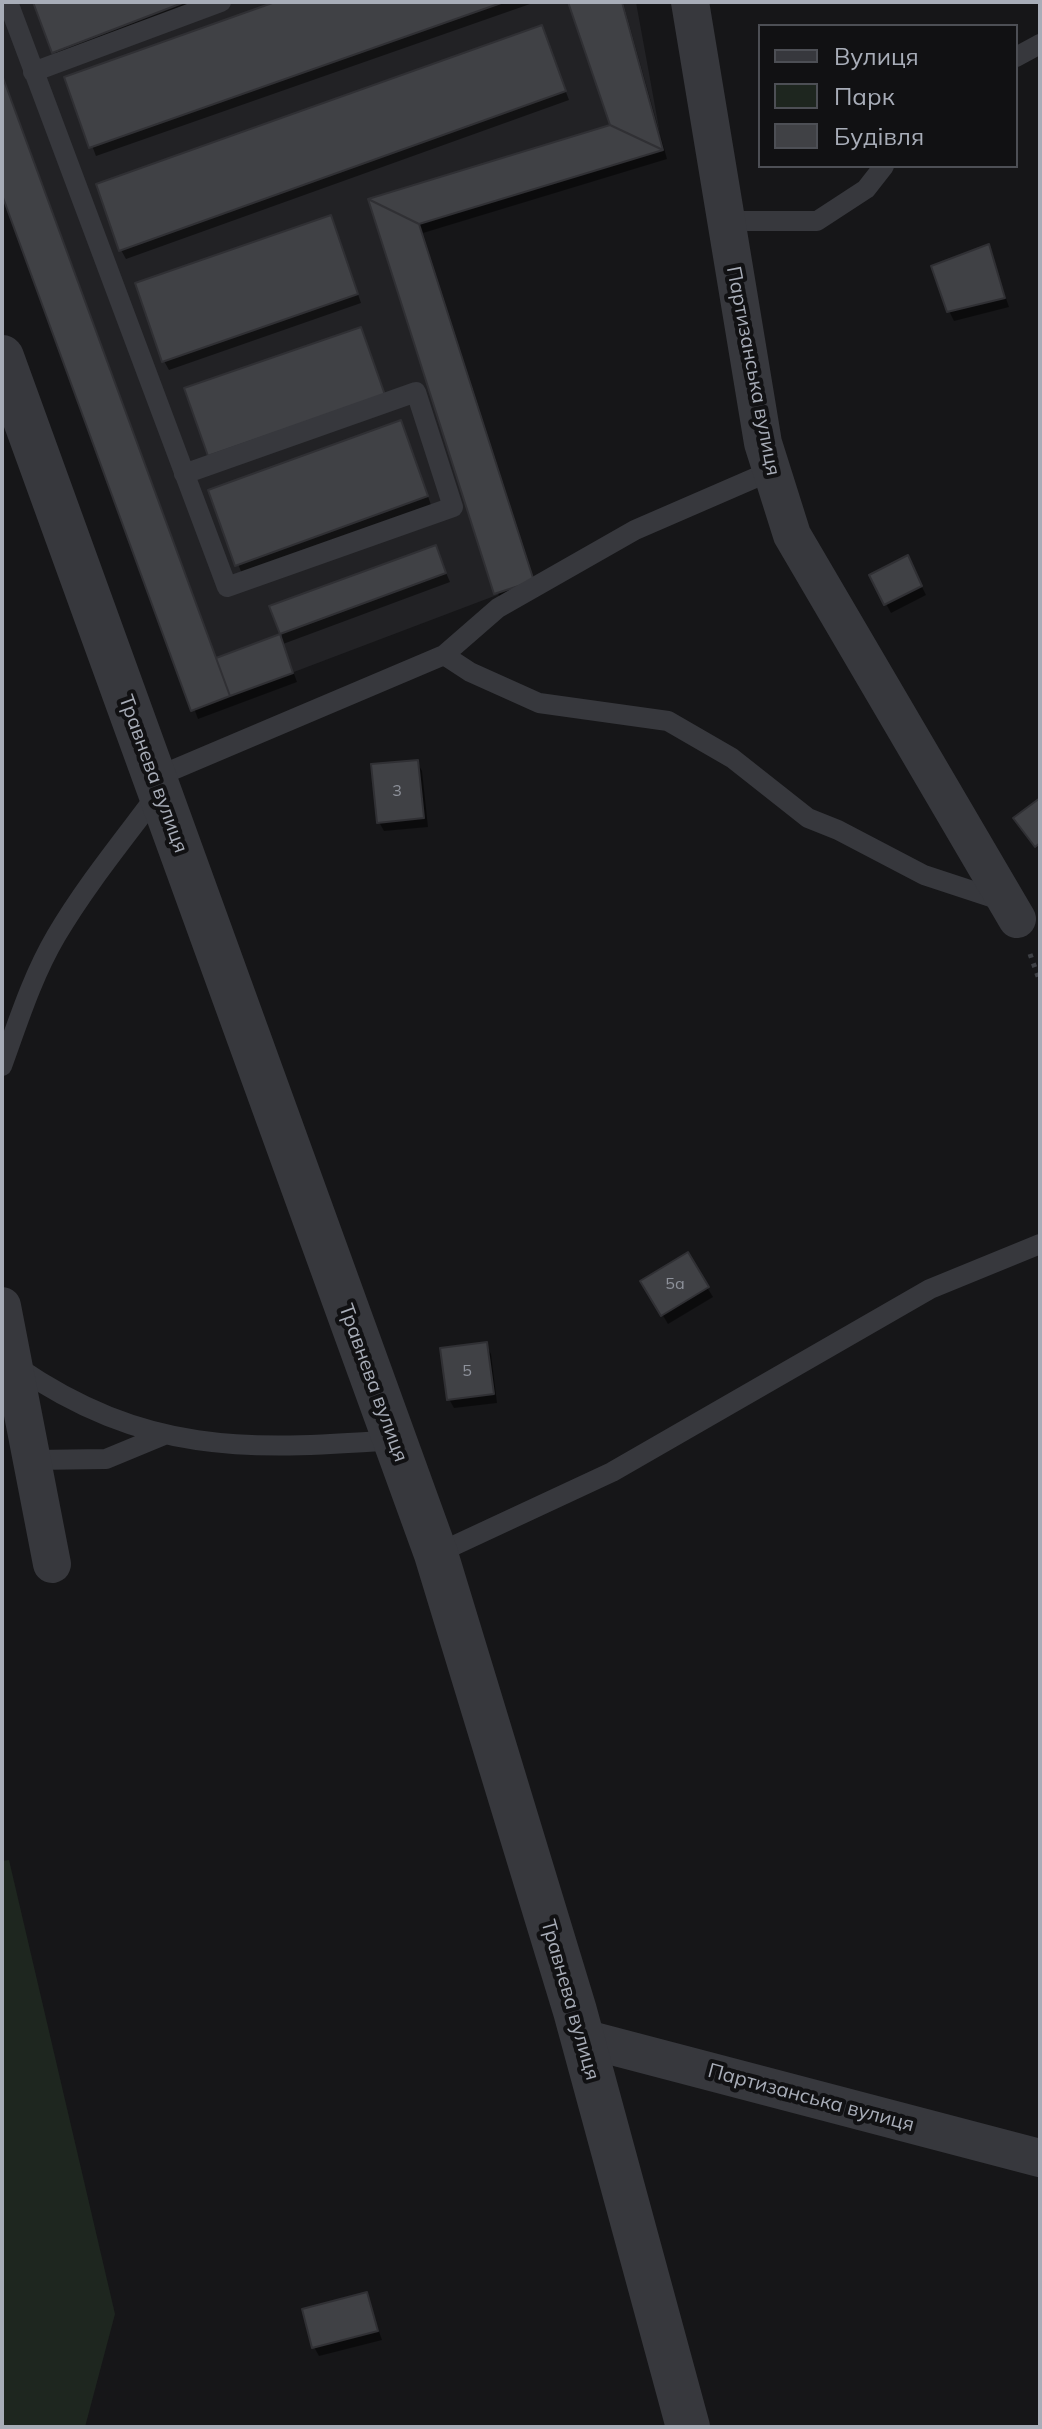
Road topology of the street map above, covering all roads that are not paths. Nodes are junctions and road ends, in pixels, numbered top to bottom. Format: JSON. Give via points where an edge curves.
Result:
{"nodes":[{"id":1,"x":8,"y":2,"type":"edge"},
{"id":2,"x":221,"y":2,"type":"edge"},
{"id":3,"x":690,"y":2,"type":"edge"},
{"id":4,"x":1040,"y":44,"type":"edge"},
{"id":5,"x":1018,"y":56,"type":"edge"},
{"id":6,"x":33,"y":72,"type":"junction"},
{"id":7,"x":882,"y":168,"type":"edge"},
{"id":8,"x":725,"y":221,"type":"junction"},
{"id":9,"x":6,"y":382,"type":"edge"},
{"id":10,"x":771,"y":471,"type":"junction"},
{"id":11,"x":184,"y":474,"type":"junction"},
{"id":12,"x":444,"y":655,"type":"junction"},
{"id":13,"x":157,"y":785,"type":"junction"},
{"id":14,"x":1021,"y":913,"type":"edge"},
{"id":15,"x":2,"y":1066,"type":"edge"},
{"id":16,"x":1040,"y":1244,"type":"edge"},
{"id":17,"x":2,"y":1306,"type":"edge"},
{"id":18,"x":16,"y":1366,"type":"junction"},
{"id":19,"x":164,"y":1435,"type":"junction"},
{"id":20,"x":394,"y":1440,"type":"junction"},
{"id":21,"x":34,"y":1460,"type":"junction"},
{"id":22,"x":436,"y":1554,"type":"junction"},
{"id":23,"x":52,"y":1564,"type":"dead end"},
{"id":24,"x":582,"y":2038,"type":"junction"},
{"id":25,"x":1040,"y":2158,"type":"edge"},
{"id":26,"x":688,"y":2427,"type":"edge"}],
"edges":[{"from":1,"to":6,"type":"lane"},
{"from":2,"to":6,"type":"lane"},
{"from":3,"to":8,"type":"street","name":"Партизанська вулиця"},
{"from":4,"to":5,"type":"lane"},
{"from":6,"to":11,"type":"lane"},
{"from":7,"to":8,"type":"lane","via":[[866,189],[817,221]]},
{"from":8,"to":10,"type":"street","name":"Партизанська вулиця"},
{"from":9,"to":13,"type":"street","name":"Травнева вулиця"},
{"from":10,"to":12,"type":"lane","via":[[635,530],[498,608]]},
{"from":10,"to":14,"type":"street","name":"Партизанська вулиця","via":[[792,535]]},
{"from":11,"to":11,"type":"lane","via":[[416,392],[453,507],[227,587]]},
{"from":12,"to":13,"type":"lane"},
{"from":12,"to":14,"type":"lane","via":[[539,703],[668,721],[732,758],[808,818],[924,875]]},
{"from":13,"to":15,"type":"lane","via":[[55,937]]},
{"from":13,"to":20,"type":"street","name":"Травнева вулиця"},
{"from":16,"to":22,"type":"lane","via":[[930,1289],[612,1472]]},
{"from":17,"to":18,"type":"street"},
{"from":18,"to":19,"type":"lane","via":[[90,1411]]},
{"from":18,"to":21,"type":"street"},
{"from":19,"to":20,"type":"lane","via":[[250,1446]]},
{"from":19,"to":21,"type":"lane","via":[[106,1459]]},
{"from":20,"to":22,"type":"street","name":"Травнева вулиця"},
{"from":21,"to":23,"type":"street"},
{"from":22,"to":24,"type":"street","name":"Травнева вулиця"},
{"from":24,"to":25,"type":"street","name":"Партизанська вулиця"},
{"from":24,"to":26,"type":"street","name":"Травнева вулиця"}]}
